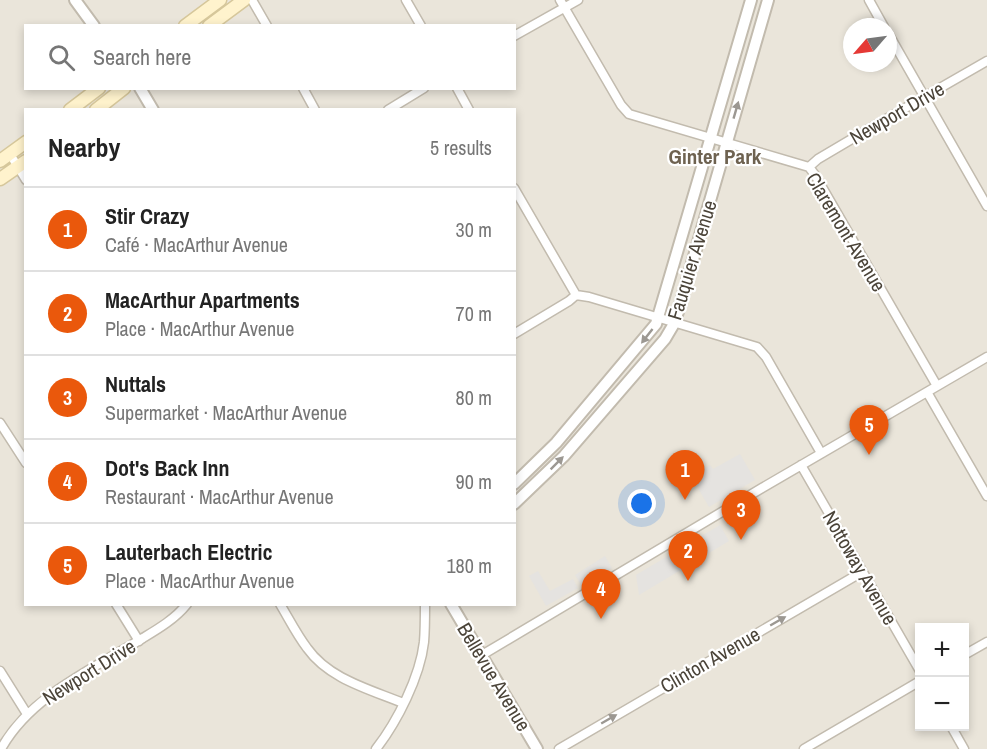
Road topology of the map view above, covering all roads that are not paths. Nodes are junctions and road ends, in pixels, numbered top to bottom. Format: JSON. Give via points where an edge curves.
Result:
{"nodes":[{"id":1,"x":75,"y":0,"type":"edge"},
{"id":2,"x":220,"y":0,"type":"edge"},
{"id":3,"x":244,"y":0,"type":"edge"},
{"id":4,"x":252,"y":0,"type":"edge"},
{"id":5,"x":406,"y":0,"type":"edge"},
{"id":6,"x":578,"y":0,"type":"edge"},
{"id":7,"x":751,"y":0,"type":"edge"},
{"id":8,"x":768,"y":0,"type":"edge"},
{"id":9,"x":869,"y":0,"type":"edge"},
{"id":10,"x":562,"y":4,"type":"edge"},
{"id":11,"x":879,"y":18,"type":"edge"},
{"id":12,"x":93,"y":24,"type":"edge"},
{"id":13,"x":188,"y":24,"type":"edge"},
{"id":14,"x":212,"y":24,"type":"edge"},
{"id":15,"x":266,"y":24,"type":"edge"},
{"id":16,"x":420,"y":24,"type":"edge"},
{"id":17,"x":516,"y":35,"type":"edge"},
{"id":18,"x":897,"y":49,"type":"edge"},
{"id":19,"x":987,"y":61,"type":"edge"},
{"id":20,"x":96,"y":90,"type":"edge"},
{"id":21,"x":121,"y":90,"type":"edge"},
{"id":22,"x":141,"y":90,"type":"edge"},
{"id":23,"x":304,"y":90,"type":"edge"},
{"id":24,"x":421,"y":90,"type":"edge"},
{"id":25,"x":459,"y":90,"type":"edge"},
{"id":26,"x":925,"y":97,"type":"junction"},
{"id":27,"x":73,"y":108,"type":"edge"},
{"id":28,"x":99,"y":108,"type":"edge"},
{"id":29,"x":152,"y":108,"type":"edge"},
{"id":30,"x":314,"y":108,"type":"edge"},
{"id":31,"x":391,"y":108,"type":"edge"},
{"id":32,"x":469,"y":108,"type":"edge"},
{"id":33,"x":711,"y":139,"type":"junction"},
{"id":34,"x":24,"y":144,"type":"edge"},
{"id":35,"x":727,"y":144,"type":"junction"},
{"id":36,"x":5,"y":158,"type":"edge"},
{"id":37,"x":22,"y":164,"type":"edge"},
{"id":38,"x":809,"y":167,"type":"junction"},
{"id":39,"x":0,"y":179,"type":"edge"},
{"id":40,"x":516,"y":191,"type":"edge"},
{"id":41,"x":987,"y":206,"type":"edge"},
{"id":42,"x":576,"y":295,"type":"junction"},
{"id":43,"x":659,"y":317,"type":"junction"},
{"id":44,"x":675,"y":322,"type":"junction"},
{"id":45,"x":516,"y":333,"type":"edge"},
{"id":46,"x":987,"y":357,"type":"edge"},
{"id":47,"x":937,"y":386,"type":"junction"},
{"id":48,"x":927,"y":392,"type":"junction"},
{"id":49,"x":0,"y":423,"type":"edge"},
{"id":50,"x":821,"y":453,"type":"junction"},
{"id":51,"x":24,"y":460,"type":"edge"},
{"id":52,"x":801,"y":465,"type":"junction"},
{"id":53,"x":516,"y":482,"type":"edge"},
{"id":54,"x":987,"y":496,"type":"edge"},
{"id":55,"x":516,"y":502,"type":"edge"},
{"id":56,"x":862,"y":572,"type":"junction"},
{"id":57,"x":117,"y":606,"type":"edge"},
{"id":58,"x":185,"y":606,"type":"edge"},
{"id":59,"x":281,"y":606,"type":"edge"},
{"id":60,"x":425,"y":606,"type":"edge"},
{"id":61,"x":452,"y":606,"type":"edge"},
{"id":62,"x":139,"y":641,"type":"junction"},
{"id":63,"x":987,"y":642,"type":"edge"},
{"id":64,"x":969,"y":652,"type":"edge"},
{"id":65,"x":482,"y":656,"type":"junction"},
{"id":66,"x":915,"y":662,"type":"edge"},
{"id":67,"x":0,"y":671,"type":"edge"},
{"id":68,"x":915,"y":684,"type":"edge"},
{"id":69,"x":402,"y":703,"type":"junction"},
{"id":70,"x":27,"y":714,"type":"junction"},
{"id":71,"x":954,"y":731,"type":"edge"},
{"id":72,"x":0,"y":732,"type":"edge"},
{"id":73,"x":11,"y":733,"type":"junction"},
{"id":74,"x":2,"y":749,"type":"edge"},
{"id":75,"x":376,"y":749,"type":"edge"},
{"id":76,"x":537,"y":749,"type":"edge"},
{"id":77,"x":559,"y":749,"type":"edge"},
{"id":78,"x":804,"y":749,"type":"edge"},
{"id":79,"x":964,"y":749,"type":"edge"}],
"edges":[{"from":1,"to":12,"type":"street"},
{"from":2,"to":13,"type":"main road"},
{"from":3,"to":14,"type":"main road"},
{"from":4,"to":15,"type":"street"},
{"from":5,"to":16,"type":"street"},
{"from":6,"to":10,"type":"street"},
{"from":7,"to":33,"type":"street","name":"Fauquier Avenue"},
{"from":35,"to":8,"type":"street","name":"Fauquier Avenue","one_way":true},
{"from":9,"to":11,"type":"street"},
{"from":10,"to":17,"type":"street"},
{"from":10,"to":33,"type":"street","name":"Claremont Avenue","via":[[625,111]]},
{"from":18,"to":26,"type":"street"},
{"from":19,"to":26,"type":"street","name":"Newport Drive"},
{"from":20,"to":27,"type":"main road"},
{"from":21,"to":28,"type":"main road"},
{"from":22,"to":29,"type":"street"},
{"from":23,"to":30,"type":"street"},
{"from":24,"to":31,"type":"street"},
{"from":25,"to":32,"type":"street"},
{"from":26,"to":38,"type":"street","name":"Newport Drive"},
{"from":26,"to":41,"type":"street"},
{"from":33,"to":35,"type":"street","name":"Claremont Avenue"},
{"from":33,"to":43,"type":"street","name":"Fauquier Avenue"},
{"from":34,"to":36,"type":"main road"},
{"from":35,"to":38,"type":"street","name":"Claremont Avenue"},
{"from":35,"to":44,"type":"street","name":"Fauquier Avenue"},
{"from":36,"to":37,"type":"street"},
{"from":37,"to":39,"type":"main road"},
{"from":38,"to":47,"type":"street","name":"Claremont Avenue"},
{"from":40,"to":42,"type":"street"},
{"from":42,"to":43,"type":"street"},
{"from":42,"to":45,"type":"street"},
{"from":43,"to":44,"type":"street"},
{"from":43,"to":53,"type":"street","name":"Fauquier Avenue","one_way":true,"via":[[648,336],[576,421]]},
{"from":44,"to":50,"type":"street","via":[[757,347]]},
{"from":55,"to":44,"type":"street","name":"Fauquier Avenue","one_way":true,"via":[[564,456]]},
{"from":46,"to":47,"type":"street"},
{"from":47,"to":48,"type":"street"},
{"from":48,"to":50,"type":"street"},
{"from":48,"to":54,"type":"street"},
{"from":49,"to":51,"type":"street"},
{"from":50,"to":52,"type":"street"},
{"from":52,"to":56,"type":"street","name":"Nottoway Avenue"},
{"from":52,"to":65,"type":"street"},
{"from":56,"to":66,"type":"street","name":"Nottoway Avenue"},
{"from":77,"to":56,"type":"street","name":"Clinton Avenue","one_way":true},
{"from":57,"to":62,"type":"street"},
{"from":58,"to":62,"type":"street","name":"Newport Drive"},
{"from":59,"to":69,"type":"street","via":[[307,649],[336,676]]},
{"from":60,"to":69,"type":"street","via":[[422,654]]},
{"from":61,"to":65,"type":"street","name":"Bellevue Avenue"},
{"from":62,"to":70,"type":"street","name":"Newport Drive"},
{"from":63,"to":64,"type":"street"},
{"from":65,"to":76,"type":"street","name":"Bellevue Avenue"},
{"from":67,"to":70,"type":"street"},
{"from":68,"to":78,"type":"street"},
{"from":69,"to":75,"type":"street"},
{"from":70,"to":73,"type":"street","name":"Newport Drive"},
{"from":71,"to":79,"type":"street"},
{"from":72,"to":73,"type":"street"},
{"from":73,"to":74,"type":"street","name":"Newport Drive"}]}
